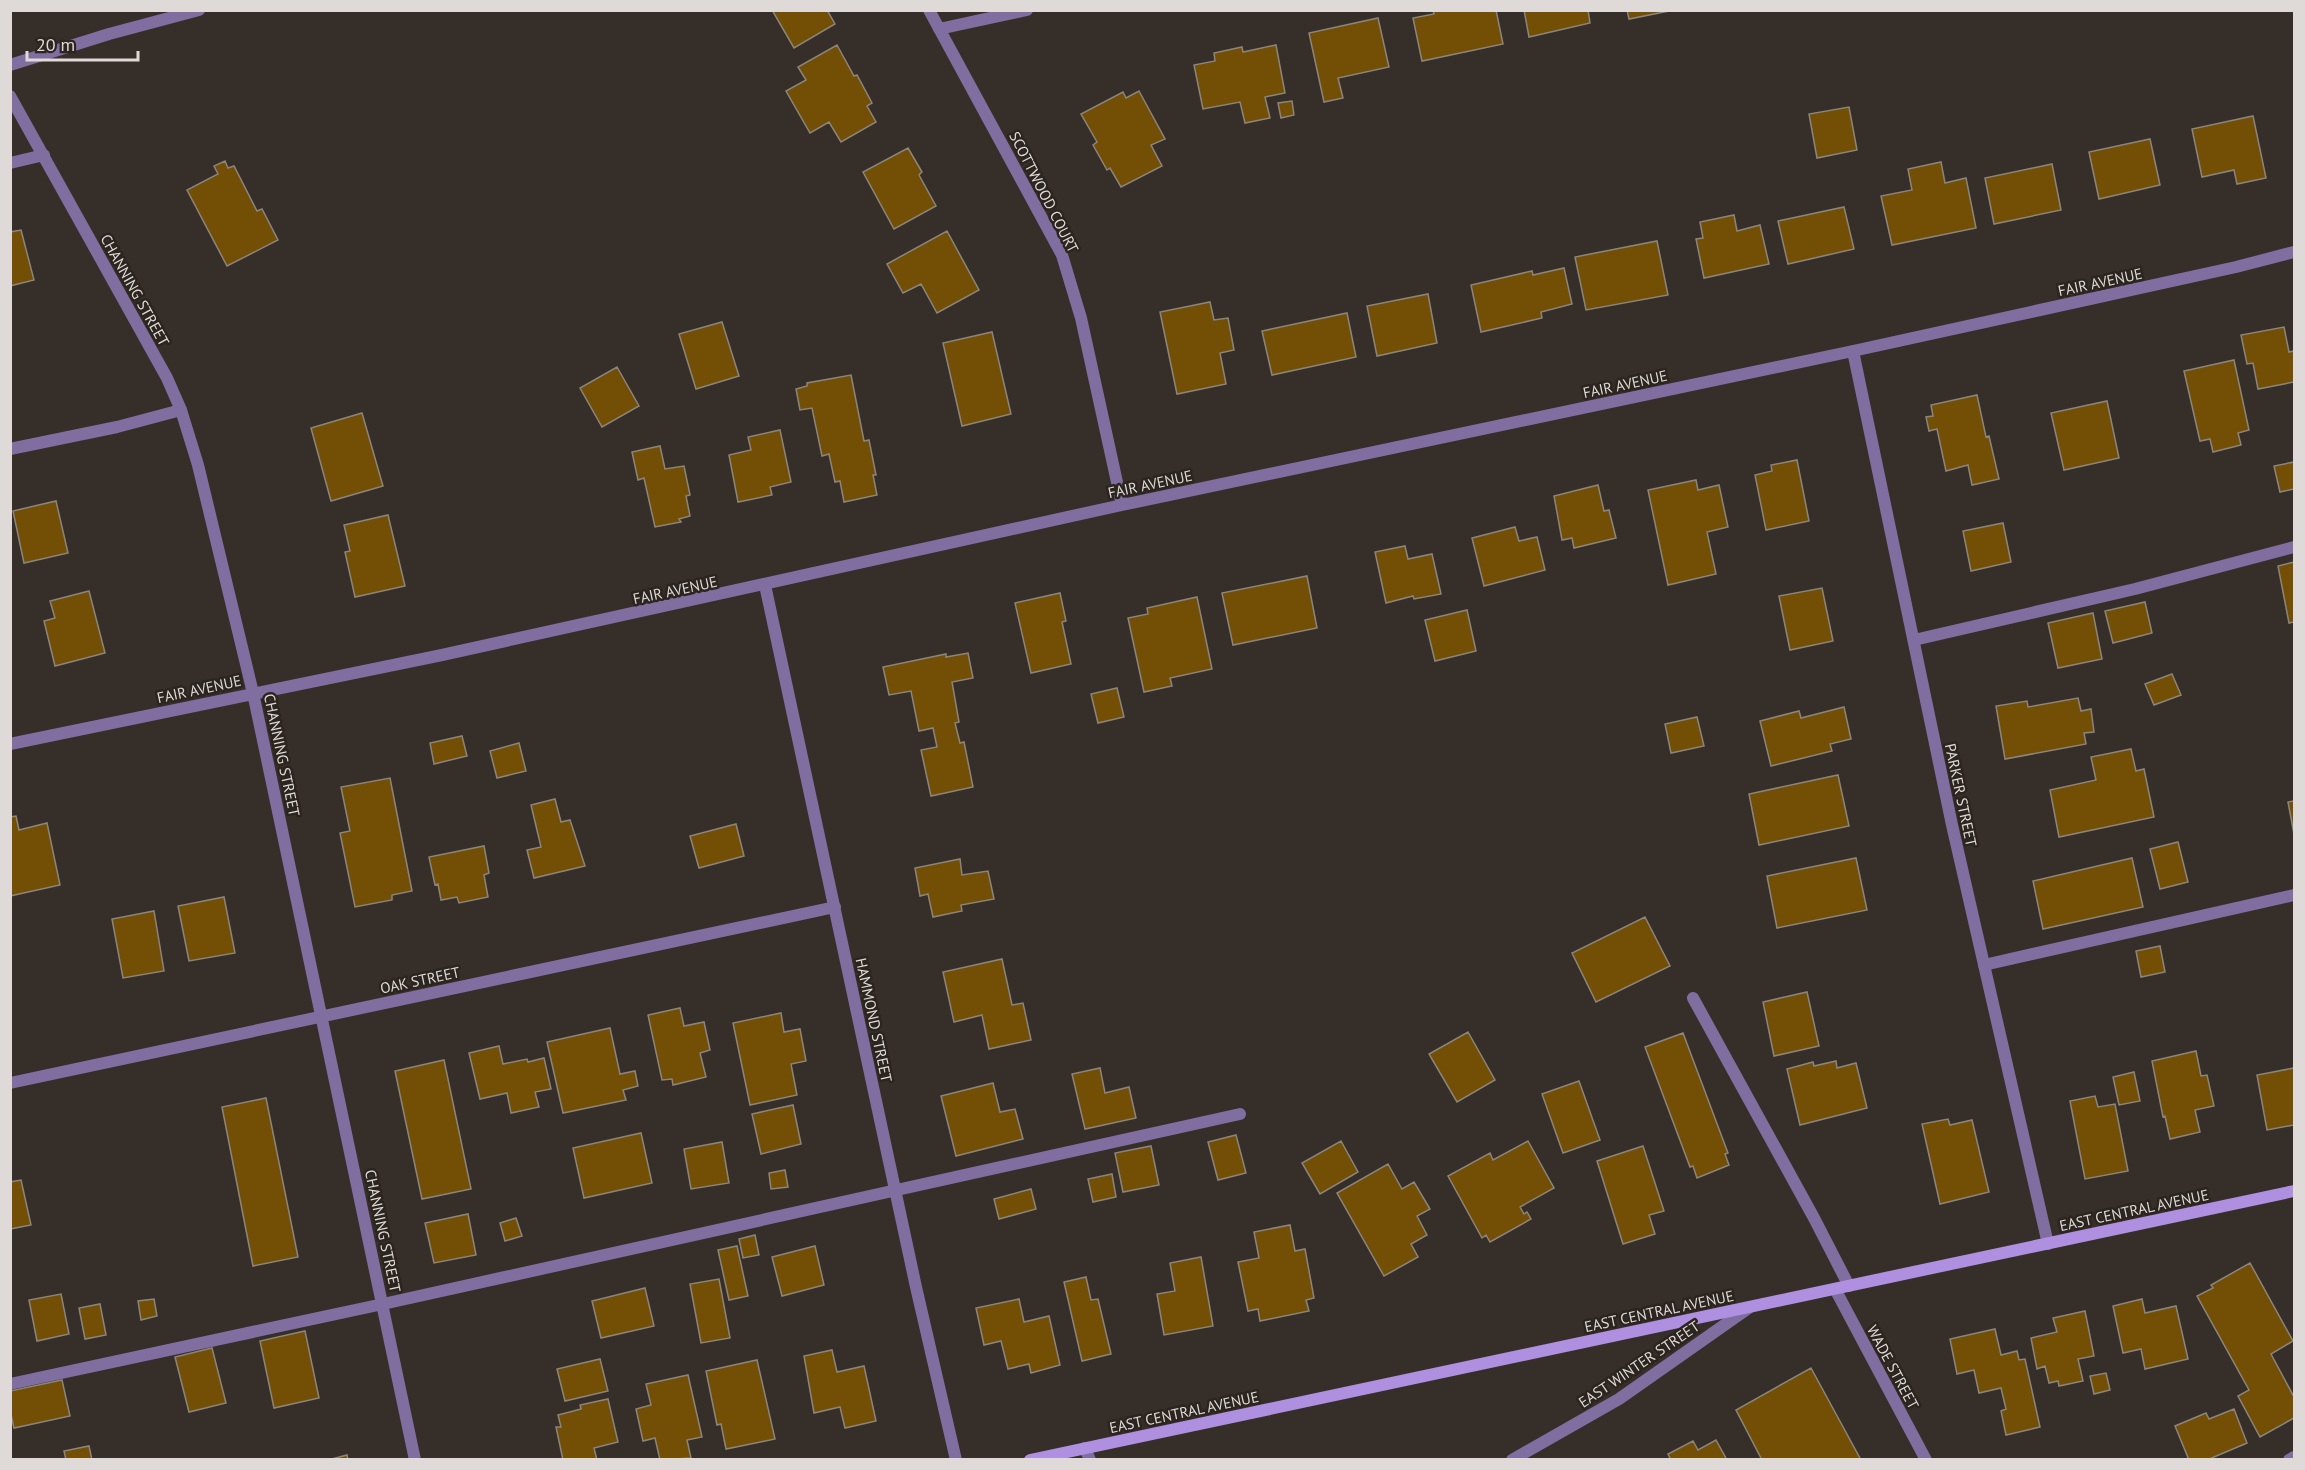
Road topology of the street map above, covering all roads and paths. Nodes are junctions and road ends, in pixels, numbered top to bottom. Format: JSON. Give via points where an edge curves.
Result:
{"nodes":[{"id":1,"x":199,"y":10,"type":"edge"},
{"id":2,"x":929,"y":10,"type":"edge"},
{"id":3,"x":1027,"y":10,"type":"edge"},
{"id":4,"x":939,"y":29,"type":"junction"},
{"id":5,"x":10,"y":65,"type":"edge"},
{"id":6,"x":10,"y":96,"type":"edge"},
{"id":7,"x":44,"y":155,"type":"junction"},
{"id":8,"x":10,"y":163,"type":"edge"},
{"id":9,"x":2295,"y":252,"type":"edge"},
{"id":10,"x":1853,"y":351,"type":"junction"},
{"id":11,"x":181,"y":410,"type":"junction"},
{"id":12,"x":10,"y":449,"type":"edge"},
{"id":13,"x":1122,"y":505,"type":"junction"},
{"id":14,"x":2295,"y":547,"type":"edge"},
{"id":15,"x":765,"y":585,"type":"junction"},
{"id":16,"x":1914,"y":640,"type":"junction"},
{"id":17,"x":254,"y":693,"type":"junction"},
{"id":18,"x":10,"y":744,"type":"edge"},
{"id":19,"x":2295,"y":895,"type":"edge"},
{"id":20,"x":835,"y":907,"type":"junction"},
{"id":21,"x":1984,"y":965,"type":"junction"},
{"id":22,"x":1693,"y":998,"type":"dead end"},
{"id":23,"x":322,"y":1016,"type":"junction"},
{"id":24,"x":10,"y":1083,"type":"edge"},
{"id":25,"x":1240,"y":1114,"type":"dead end"},
{"id":26,"x":896,"y":1189,"type":"junction"},
{"id":27,"x":2295,"y":1191,"type":"edge"},
{"id":28,"x":2048,"y":1244,"type":"junction"},
{"id":29,"x":1849,"y":1286,"type":"junction"},
{"id":30,"x":1835,"y":1289,"type":"junction"},
{"id":31,"x":383,"y":1304,"type":"junction"},
{"id":32,"x":1750,"y":1307,"type":"junction"},
{"id":33,"x":10,"y":1384,"type":"edge"},
{"id":34,"x":1088,"y":1454,"type":"edge"},
{"id":35,"x":2295,"y":1457,"type":"edge"},
{"id":36,"x":415,"y":1460,"type":"edge"},
{"id":37,"x":956,"y":1460,"type":"edge"},
{"id":38,"x":1030,"y":1460,"type":"edge"},
{"id":39,"x":1512,"y":1460,"type":"edge"},
{"id":40,"x":1926,"y":1460,"type":"edge"},
{"id":41,"x":2289,"y":1460,"type":"edge"}],
"edges":[{"from":1,"to":5,"type":"street","via":[[109,33]]},
{"from":2,"to":4,"type":"street","name":"SCOTTWOOD COURT"},
{"from":3,"to":4,"type":"street"},
{"from":4,"to":13,"type":"street","name":"SCOTTWOOD COURT","via":[[1062,255],[1081,318]]},
{"from":6,"to":7,"type":"street","name":"CHANNING STREET"},
{"from":7,"to":8,"type":"street"},
{"from":7,"to":11,"type":"street","name":"CHANNING STREET"},
{"from":9,"to":10,"type":"street","name":"FAIR AVENUE"},
{"from":10,"to":13,"type":"street","name":"FAIR AVENUE"},
{"from":10,"to":16,"type":"street","name":"PARKER STREET"},
{"from":11,"to":12,"type":"street"},
{"from":11,"to":17,"type":"street","name":"CHANNING STREET"},
{"from":13,"to":15,"type":"street","name":"FAIR AVENUE"},
{"from":14,"to":16,"type":"street"},
{"from":15,"to":17,"type":"street","name":"FAIR AVENUE"},
{"from":15,"to":20,"type":"street","name":"HAMMOND STREET"},
{"from":16,"to":21,"type":"street","name":"PARKER STREET"},
{"from":17,"to":18,"type":"street","name":"FAIR AVENUE"},
{"from":17,"to":23,"type":"street","name":"CHANNING STREET"},
{"from":19,"to":21,"type":"street"},
{"from":20,"to":23,"type":"street","name":"OAK STREET"},
{"from":20,"to":26,"type":"street","name":"HAMMOND STREET"},
{"from":21,"to":28,"type":"street","name":"PARKER STREET"},
{"from":22,"to":29,"type":"street"},
{"from":23,"to":24,"type":"street","name":"OAK STREET"},
{"from":23,"to":31,"type":"street","name":"CHANNING STREET"},
{"from":25,"to":26,"type":"street"},
{"from":26,"to":31,"type":"street"},
{"from":26,"to":37,"type":"street","name":"HAMMOND STREET"},
{"from":27,"to":28,"type":"main road","name":"EAST CENTRAL AVENUE"},
{"from":28,"to":29,"type":"main road","name":"EAST CENTRAL AVENUE"},
{"from":29,"to":30,"type":"main road","name":"EAST CENTRAL AVENUE"},
{"from":30,"to":32,"type":"main road","name":"EAST CENTRAL AVENUE"},
{"from":30,"to":40,"type":"street","name":"WADE STREET"},
{"from":31,"to":33,"type":"street"},
{"from":31,"to":36,"type":"street","name":"CHANNING STREET"},
{"from":32,"to":34,"type":"main road","name":"EAST CENTRAL AVENUE"},
{"from":32,"to":39,"type":"street","name":"EAST WINTER STREET","via":[[1619,1399]]},
{"from":34,"to":38,"type":"main road","name":"EAST CENTRAL AVENUE"},
{"from":35,"to":41,"type":"street"}]}
